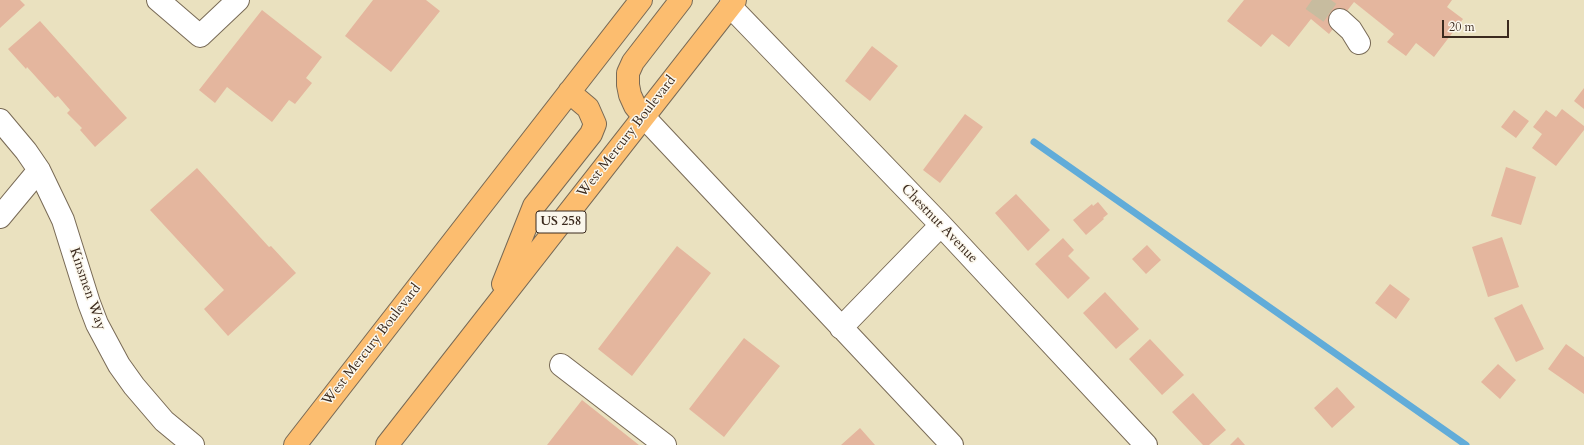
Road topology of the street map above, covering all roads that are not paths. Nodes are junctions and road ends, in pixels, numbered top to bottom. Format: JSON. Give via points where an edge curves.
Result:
{"nodes":[{"id":1,"x":158,"y":0,"type":"edge"},
{"id":2,"x":238,"y":0,"type":"edge"},
{"id":3,"x":641,"y":0,"type":"edge"},
{"id":4,"x":681,"y":0,"type":"edge"},
{"id":5,"x":732,"y":3,"type":"edge"},
{"id":6,"x":1340,"y":20,"type":"tunnel mouth"},
{"id":7,"x":1359,"y":43,"type":"dead end"},
{"id":8,"x":569,"y":92,"type":"junction"},
{"id":9,"x":643,"y":116,"type":"junction"},
{"id":10,"x":0,"y":120,"type":"edge"},
{"id":11,"x":39,"y":170,"type":"junction"},
{"id":12,"x":0,"y":217,"type":"edge"},
{"id":13,"x":940,"y":225,"type":"junction"},
{"id":14,"x":494,"y":308,"type":"junction"},
{"id":15,"x":841,"y":328,"type":"junction"},
{"id":16,"x":561,"y":365,"type":"dead end"},
{"id":17,"x":193,"y":445,"type":"edge"},
{"id":18,"x":294,"y":445,"type":"edge"},
{"id":19,"x":387,"y":445,"type":"edge"},
{"id":20,"x":665,"y":445,"type":"edge"},
{"id":21,"x":952,"y":445,"type":"edge"},
{"id":22,"x":1146,"y":445,"type":"edge"}],
"edges":[{"from":1,"to":2,"type":"street","via":[[200,36]]},
{"from":3,"to":8,"type":"highway","name":"West Mercury Boulevard"},
{"from":4,"to":9,"type":"highway","via":[[633,62],[628,73],[630,95]]},
{"from":5,"to":9,"type":"highway","name":"West Mercury Boulevard","number":"US 258"},
{"from":5,"to":13,"type":"street","name":"Chestnut Avenue"},
{"from":6,"to":7,"type":"street","via":[[1351,30]]},
{"from":8,"to":14,"type":"highway","via":[[588,108],[595,124],[591,134],[534,206]]},
{"from":8,"to":18,"type":"highway","name":"West Mercury Boulevard"},
{"from":9,"to":14,"type":"highway","name":"West Mercury Boulevard","number":"US 258"},
{"from":9,"to":15,"type":"street"},
{"from":10,"to":11,"type":"street","name":"Kinsmen Way"},
{"from":11,"to":12,"type":"street"},
{"from":11,"to":17,"type":"street","name":"Kinsmen Way","via":[[63,220],[89,303],[107,344],[119,365],[150,405],[164,421]]},
{"from":13,"to":15,"type":"street"},
{"from":13,"to":22,"type":"street","name":"Chestnut Avenue"},
{"from":14,"to":19,"type":"highway","name":"West Mercury Boulevard","number":"US 258"},
{"from":15,"to":21,"type":"street"},
{"from":16,"to":20,"type":"street"}]}
